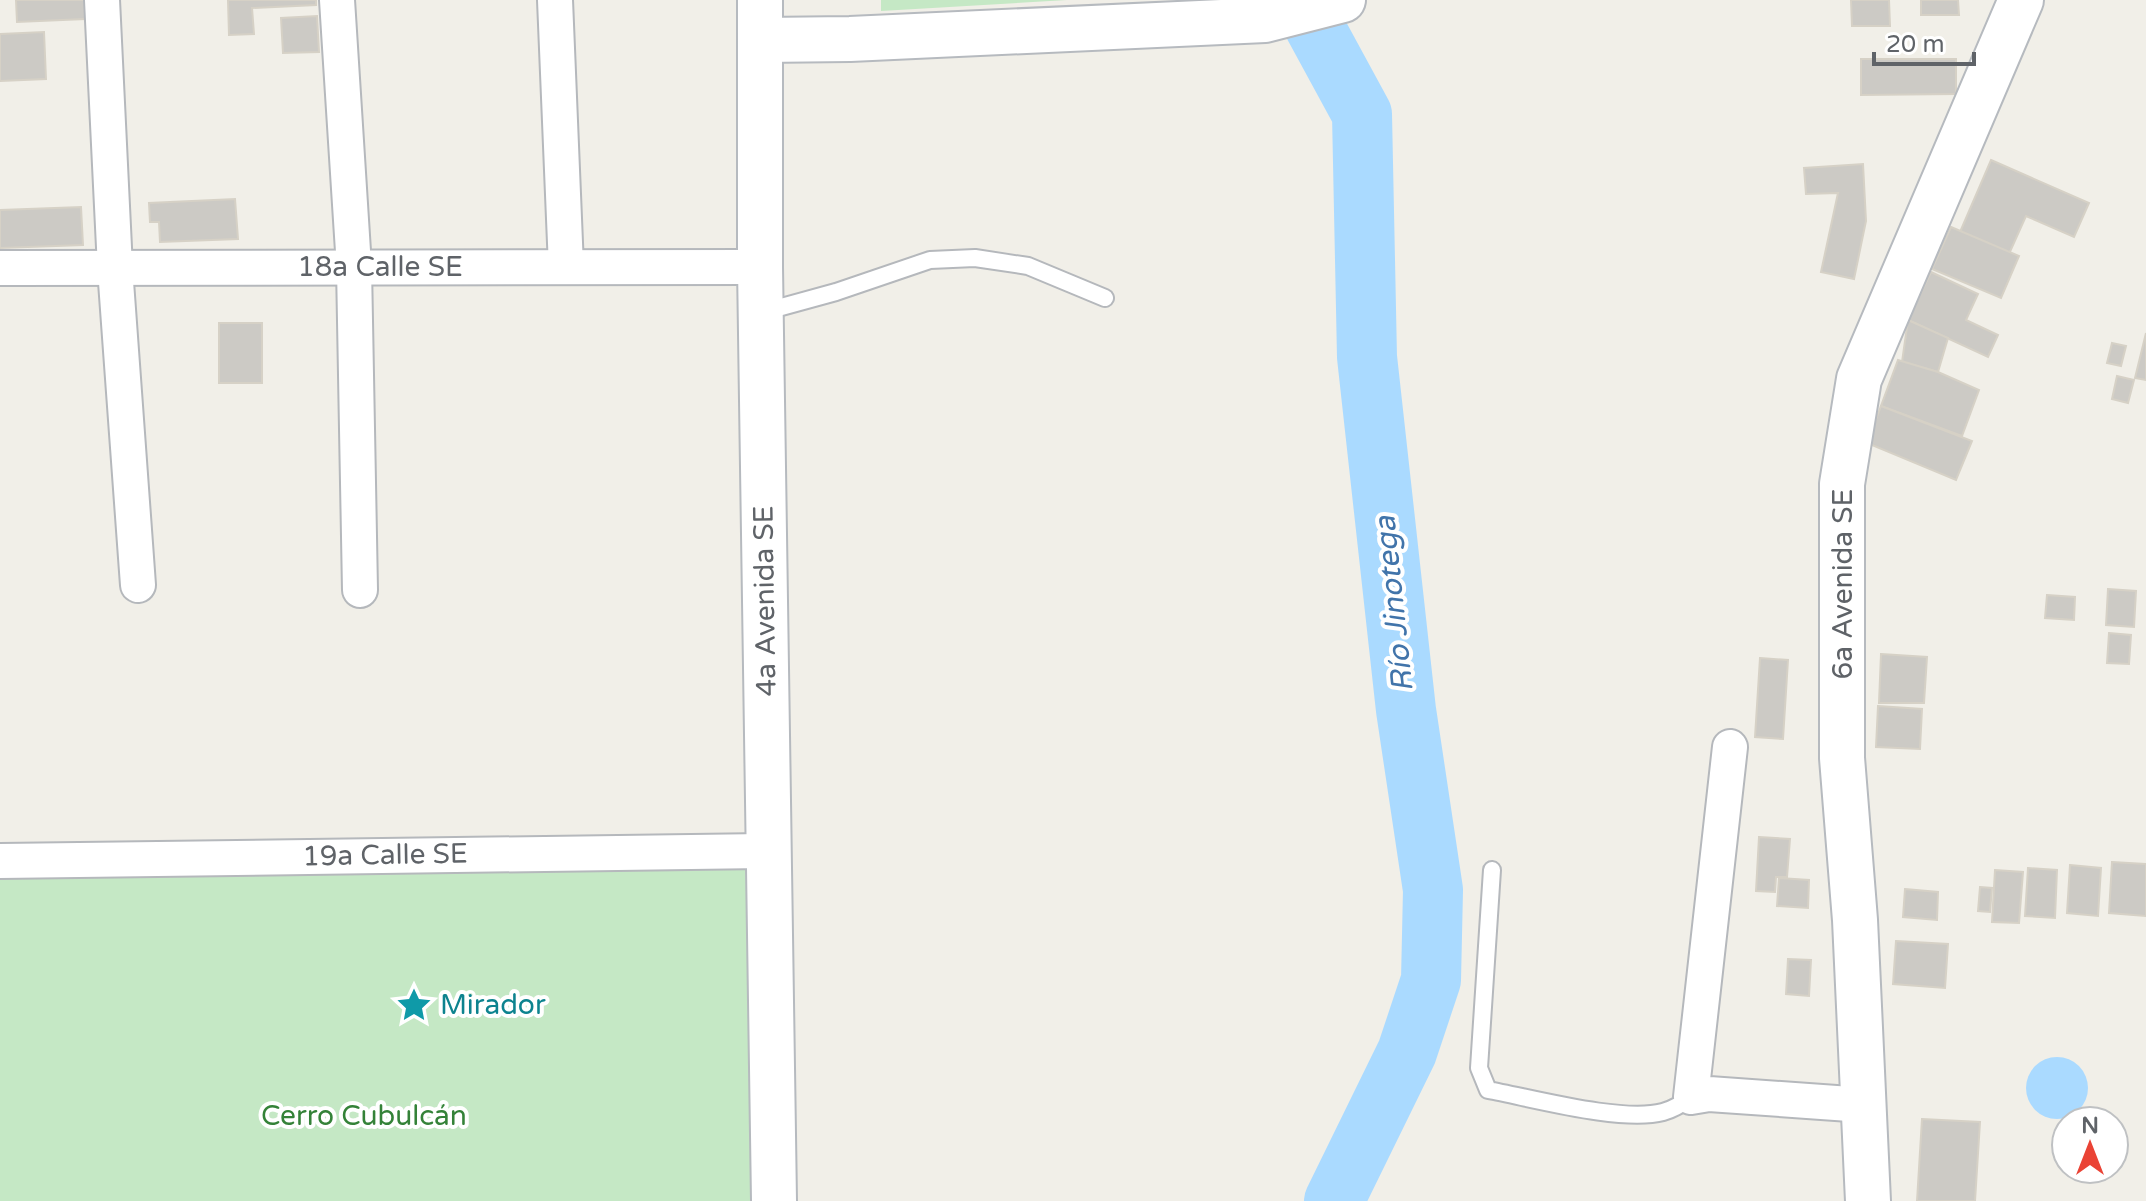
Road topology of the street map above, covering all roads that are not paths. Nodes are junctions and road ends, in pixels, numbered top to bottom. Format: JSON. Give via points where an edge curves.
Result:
{"nodes":[{"id":1,"x":102,"y":0,"type":"edge"},
{"id":2,"x":337,"y":0,"type":"edge"},
{"id":3,"x":555,"y":0,"type":"edge"},
{"id":4,"x":1341,"y":0,"type":"edge"},
{"id":5,"x":2021,"y":0,"type":"edge"},
{"id":6,"x":760,"y":20,"type":"edge"},
{"id":7,"x":354,"y":267,"type":"junction"},
{"id":8,"x":566,"y":267,"type":"junction"},
{"id":9,"x":760,"y":267,"type":"junction"},
{"id":10,"x":0,"y":268,"type":"edge"},
{"id":11,"x":115,"y":268,"type":"junction"},
{"id":12,"x":1105,"y":298,"type":"dead end"},
{"id":13,"x":761,"y":312,"type":"junction"},
{"id":14,"x":138,"y":585,"type":"dead end"},
{"id":15,"x":360,"y":590,"type":"dead end"},
{"id":16,"x":1730,"y":747,"type":"dead end"},
{"id":17,"x":769,"y":851,"type":"junction"},
{"id":18,"x":0,"y":861,"type":"edge"},
{"id":19,"x":1492,"y":870,"type":"dead end"},
{"id":20,"x":1691,"y":1097,"type":"junction"},
{"id":21,"x":1864,"y":1105,"type":"junction"},
{"id":22,"x":774,"y":1201,"type":"edge"},
{"id":23,"x":1868,"y":1201,"type":"edge"}],
"edges":[{"from":1,"to":11,"type":"street"},
{"from":2,"to":7,"type":"street"},
{"from":3,"to":8,"type":"street"},
{"from":4,"to":6,"type":"street","via":[[1265,20],[850,39]]},
{"from":5,"to":21,"type":"street","name":"6a Avenida SE","via":[[1859,379],[1848,437],[1842,484],[1842,758]]},
{"from":6,"to":9,"type":"street","name":"4a Avenida SE"},
{"from":7,"to":8,"type":"street","name":"18a Calle SE"},
{"from":7,"to":11,"type":"street","name":"18a Calle SE"},
{"from":7,"to":15,"type":"street"},
{"from":8,"to":9,"type":"street","name":"18a Calle SE"},
{"from":9,"to":13,"type":"street","name":"4a Avenida SE"},
{"from":10,"to":11,"type":"street","name":"18a Calle SE"},
{"from":11,"to":14,"type":"street"},
{"from":12,"to":13,"type":"lane","via":[[1028,266],[975,258],[930,260]]},
{"from":13,"to":17,"type":"street","name":"4a Avenida SE"},
{"from":16,"to":20,"type":"street"},
{"from":17,"to":18,"type":"street","name":"19a Calle SE"},
{"from":17,"to":22,"type":"street","name":"4a Avenida SE"},
{"from":19,"to":20,"type":"lane","via":[[1479,1068],[1488,1090],[1616,1114],[1660,1113]]},
{"from":20,"to":21,"type":"street"},
{"from":21,"to":23,"type":"street","name":"6a Avenida SE"}]}
